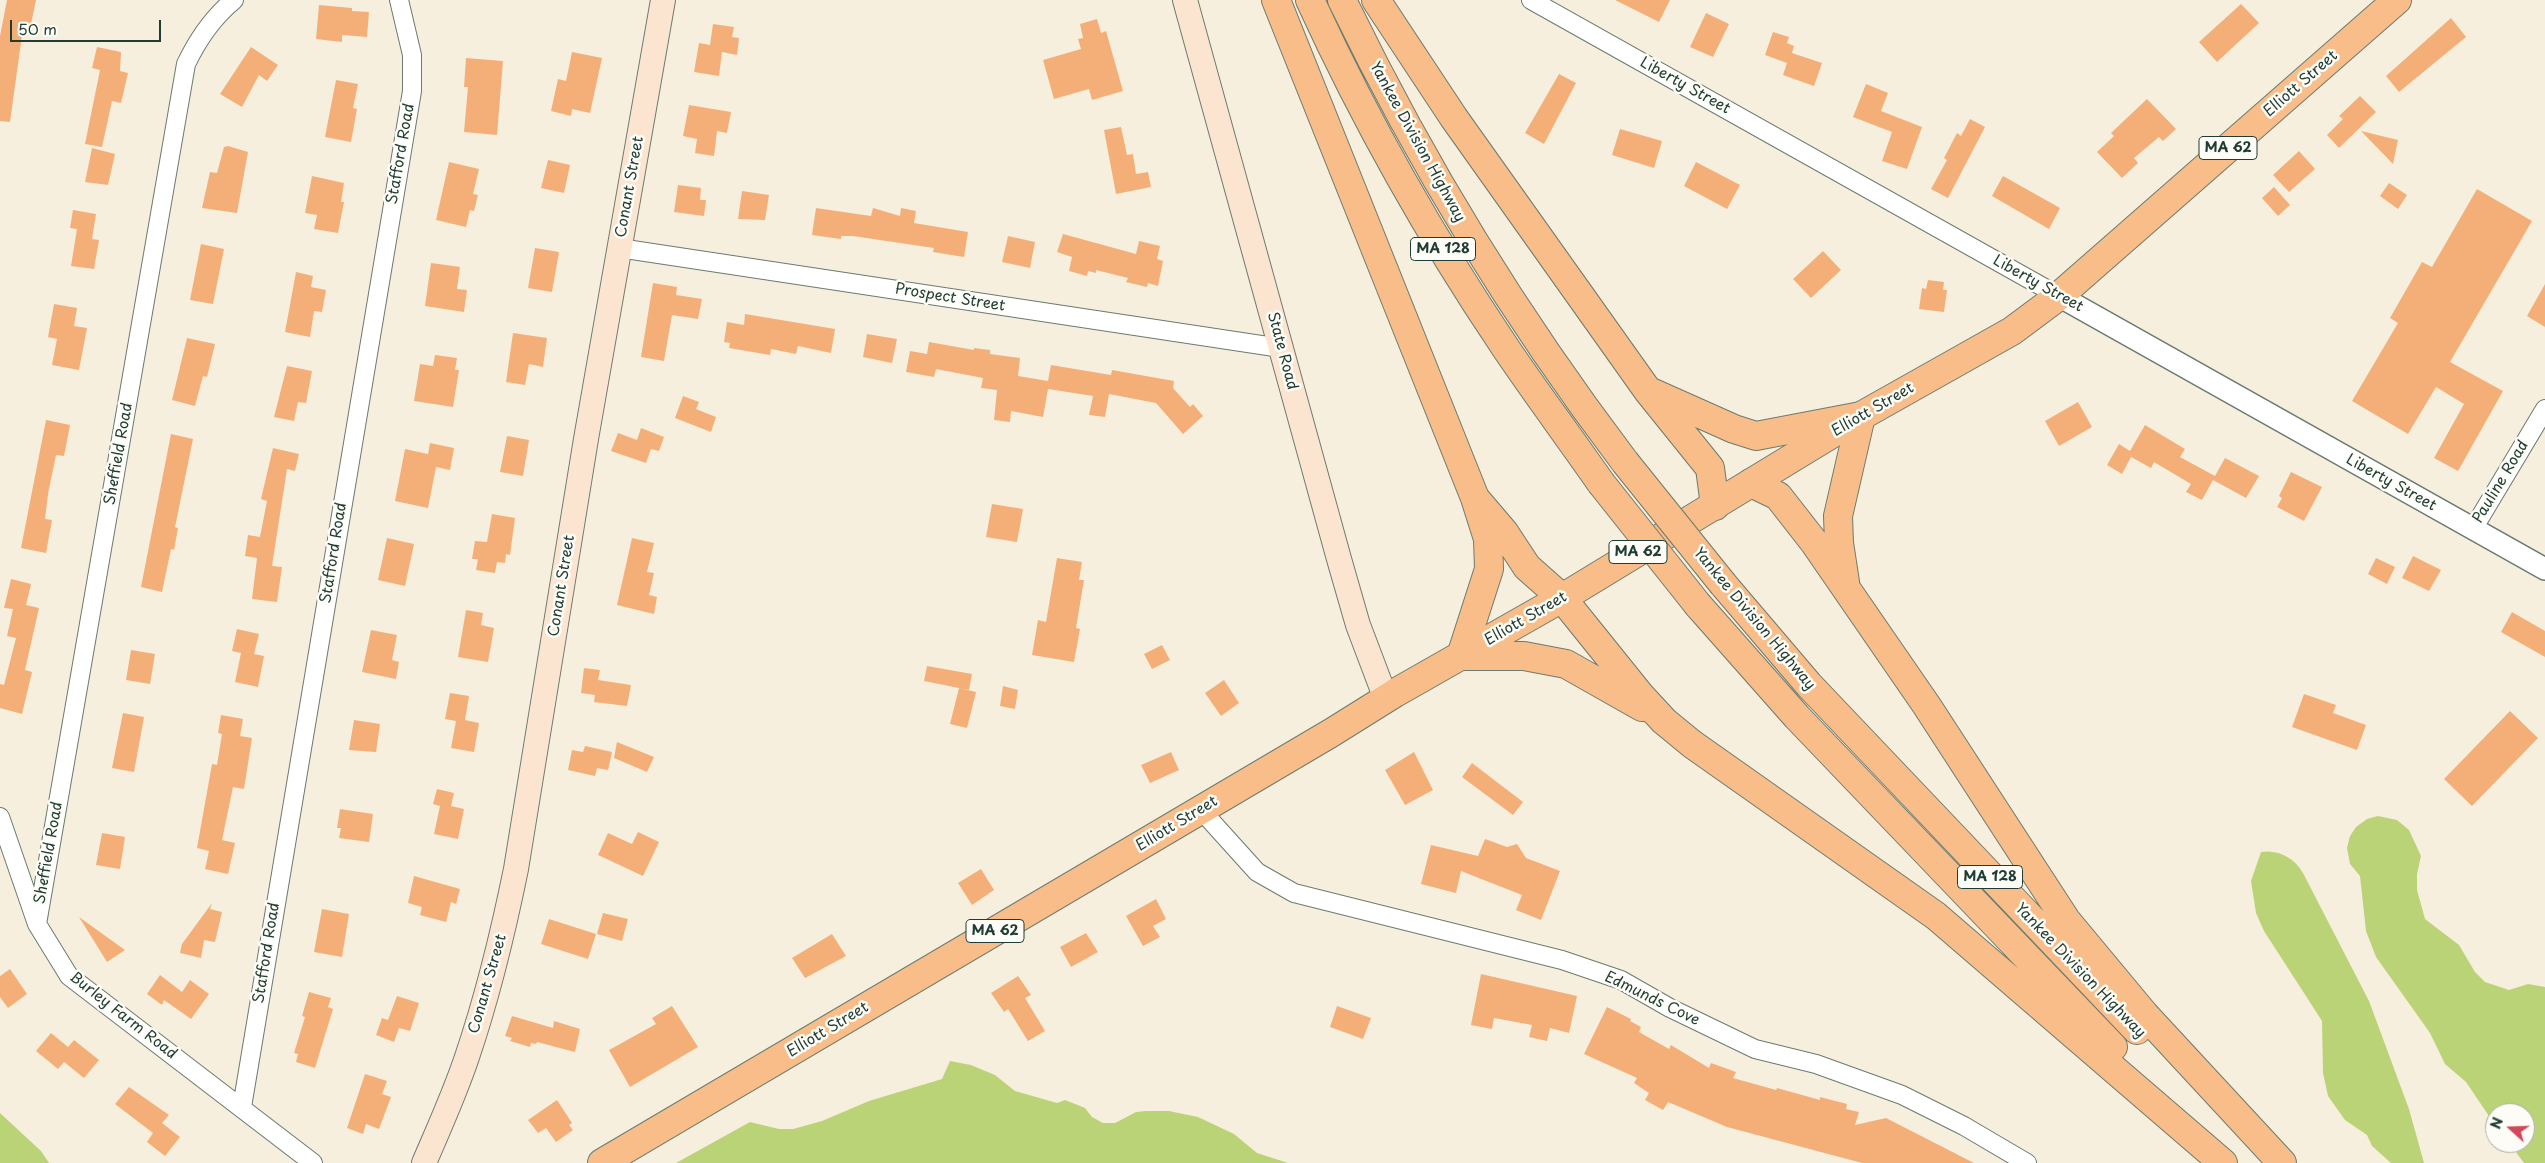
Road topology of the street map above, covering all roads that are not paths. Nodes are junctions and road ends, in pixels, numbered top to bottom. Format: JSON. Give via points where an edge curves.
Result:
{"nodes":[{"id":1,"x":234,"y":0,"type":"edge"},
{"id":2,"x":399,"y":0,"type":"edge"},
{"id":3,"x":663,"y":0,"type":"edge"},
{"id":4,"x":1185,"y":0,"type":"edge"},
{"id":5,"x":1276,"y":0,"type":"edge"},
{"id":6,"x":1310,"y":0,"type":"edge"},
{"id":7,"x":1342,"y":0,"type":"edge"},
{"id":8,"x":1376,"y":0,"type":"edge"},
{"id":9,"x":1531,"y":0,"type":"edge"},
{"id":10,"x":2397,"y":0,"type":"edge"},
{"id":11,"x":619,"y":248,"type":"junction"},
{"id":12,"x":2059,"y":296,"type":"junction"},
{"id":13,"x":1281,"y":348,"type":"junction"},
{"id":14,"x":1648,"y":391,"type":"junction"},
{"id":15,"x":2545,"y":409,"type":"edge"},
{"id":16,"x":1862,"y":416,"type":"junction"},
{"id":17,"x":1751,"y":482,"type":"junction"},
{"id":18,"x":1476,"y":498,"type":"junction"},
{"id":19,"x":1715,"y":506,"type":"junction"},
{"id":20,"x":2473,"y":529,"type":"junction"},
{"id":21,"x":2545,"y":570,"type":"edge"},
{"id":22,"x":1847,"y":588,"type":"junction"},
{"id":23,"x":1562,"y":598,"type":"junction"},
{"id":24,"x":1461,"y":656,"type":"junction"},
{"id":25,"x":1386,"y":699,"type":"junction"},
{"id":26,"x":1664,"y":721,"type":"junction"},
{"id":27,"x":1201,"y":810,"type":"junction"},
{"id":28,"x":0,"y":817,"type":"edge"},
{"id":29,"x":36,"y":924,"type":"junction"},
{"id":30,"x":242,"y":1107,"type":"junction"},
{"id":31,"x":313,"y":1163,"type":"edge"},
{"id":32,"x":424,"y":1163,"type":"edge"},
{"id":33,"x":602,"y":1163,"type":"edge"},
{"id":34,"x":2027,"y":1163,"type":"edge"},
{"id":35,"x":2224,"y":1163,"type":"edge"},
{"id":36,"x":2264,"y":1163,"type":"edge"},
{"id":37,"x":2282,"y":1163,"type":"edge"}],
"edges":[{"from":1,"to":29,"type":"street","name":"Sheffield Road","via":[[218,13],[186,64]]},
{"from":2,"to":30,"type":"street","name":"Stafford Road","via":[[412,55],[412,92]]},
{"from":3,"to":11,"type":"main road","name":"Conant Street"},
{"from":4,"to":13,"type":"main road","name":"State Road"},
{"from":5,"to":18,"type":"main road"},
{"from":6,"to":35,"type":"main road","name":"Yankee Division Highway","number":"MA 128","bridge":true,"via":[[1395,168],[1461,278],[1505,348],[1601,483],[1698,605],[1797,717]]},
{"from":7,"to":36,"type":"main road","name":"Yankee Division Highway","number":"MA 128","bridge":true,"via":[[1389,94],[1470,236],[1537,341],[1625,462],[1808,685]]},
{"from":8,"to":14,"type":"main road","via":[[1454,118]]},
{"from":9,"to":12,"type":"street","name":"Liberty Street"},
{"from":10,"to":12,"type":"main road","name":"Elliott Street","number":"MA 62"},
{"from":11,"to":13,"type":"street","name":"Prospect Street"},
{"from":11,"to":32,"type":"main road","name":"Conant Street","via":[[506,917],[467,1059]]},
{"from":12,"to":16,"type":"main road","name":"Elliott Street","number":"MA 62","via":[[2012,331]]},
{"from":12,"to":20,"type":"street","name":"Liberty Street"},
{"from":13,"to":25,"type":"main road","name":"State Road","via":[[1358,625]]},
{"from":14,"to":16,"type":"main road","via":[[1756,436]]},
{"from":14,"to":19,"type":"main road","via":[[1710,468]]},
{"from":15,"to":20,"type":"street","name":"Pauline Road"},
{"from":16,"to":17,"type":"main road","name":"Elliott Street","number":"MA 62"},
{"from":16,"to":22,"type":"main road","via":[[1838,516]]},
{"from":17,"to":19,"type":"main road","name":"Elliott Street","number":"MA 62"},
{"from":17,"to":22,"type":"main road","via":[[1778,496]]},
{"from":18,"to":23,"type":"main road","via":[[1527,567]]},
{"from":18,"to":24,"type":"main road","via":[[1488,539],[1489,569]]},
{"from":19,"to":23,"type":"main road","name":"Elliott Street","number":"MA 62"},
{"from":20,"to":21,"type":"street","name":"Liberty Street"},
{"from":22,"to":37,"type":"main road","via":[[2066,920],[2145,1015]]},
{"from":23,"to":24,"type":"main road","name":"Elliott Street","number":"MA 62"},
{"from":23,"to":26,"type":"main road"},
{"from":24,"to":25,"type":"main road","name":"Elliott Street","number":"MA 62"},
{"from":24,"to":26,"type":"main road","via":[[1524,656],[1566,664]]},
{"from":25,"to":27,"type":"main road","name":"Elliott Street","number":"MA 62"},
{"from":26,"to":35,"type":"main road","via":[[1936,916]]},
{"from":27,"to":33,"type":"main road","name":"Elliott Street","number":"MA 62"},
{"from":27,"to":34,"type":"street","name":"Edmunds Cove","via":[[1257,872],[1294,893],[1562,960],[1621,980],[1670,1008],[1756,1049],[1816,1064],[1902,1095]]},
{"from":28,"to":29,"type":"street","name":"Burley Farm Road"},
{"from":29,"to":30,"type":"street","name":"Burley Farm Road","via":[[69,976]]},
{"from":30,"to":31,"type":"street","name":"Burley Farm Road"}]}
